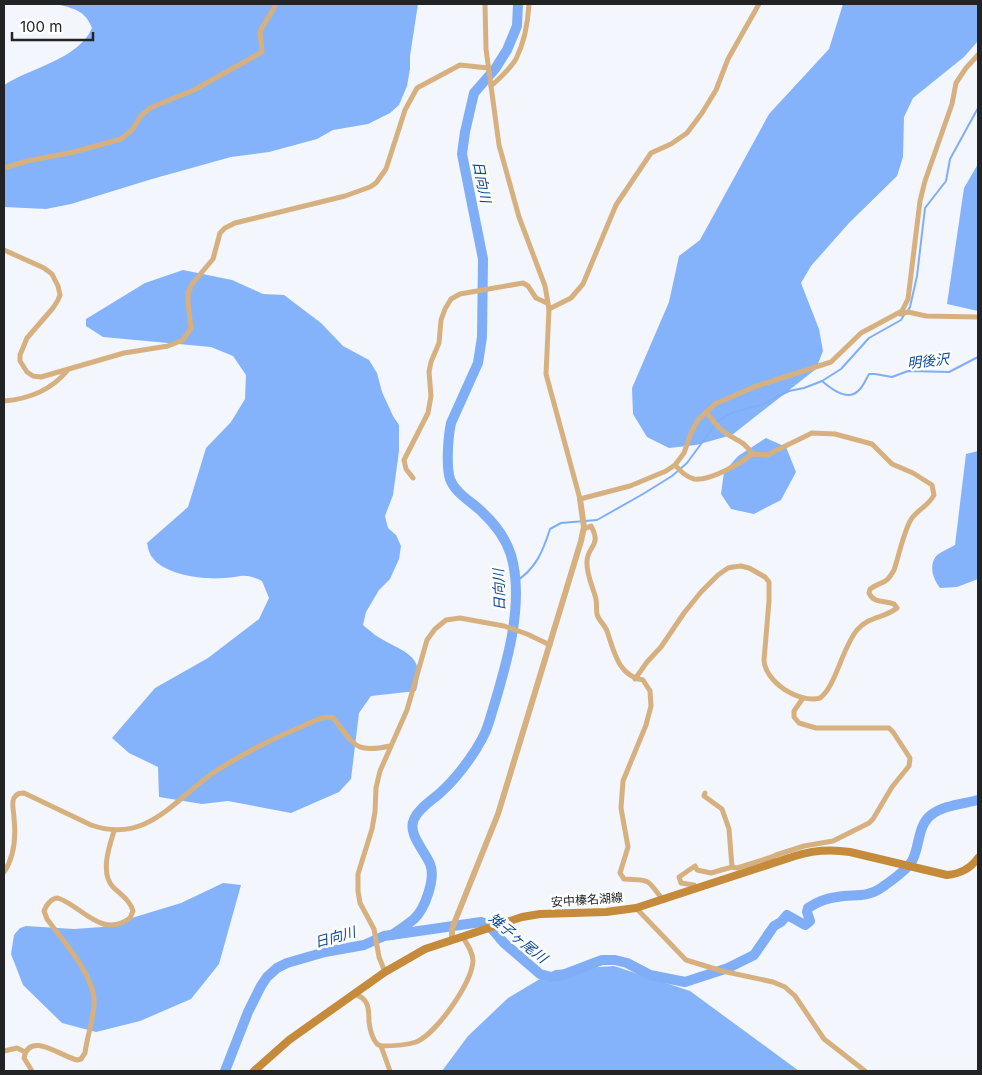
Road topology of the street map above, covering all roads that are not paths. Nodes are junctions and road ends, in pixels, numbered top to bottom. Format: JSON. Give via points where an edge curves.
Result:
{"nodes":[{"id":1,"x":275,"y":4,"type":"edge"},
{"id":2,"x":485,"y":4,"type":"edge"},
{"id":3,"x":529,"y":4,"type":"edge"},
{"id":4,"x":759,"y":4,"type":"edge"},
{"id":5,"x":978,"y":55,"type":"edge"},
{"id":6,"x":489,"y":69,"type":"junction"},
{"id":7,"x":491,"y":83,"type":"junction"},
{"id":8,"x":4,"y":168,"type":"edge"},
{"id":9,"x":4,"y":250,"type":"edge"},
{"id":10,"x":547,"y":303,"type":"junction"},
{"id":11,"x":549,"y":309,"type":"junction"},
{"id":12,"x":897,"y":315,"type":"junction"},
{"id":13,"x":978,"y":317,"type":"edge"},
{"id":14,"x":67,"y":371,"type":"junction"},
{"id":15,"x":4,"y":401,"type":"edge"},
{"id":16,"x":706,"y":412,"type":"junction"},
{"id":17,"x":752,"y":454,"type":"junction"},
{"id":18,"x":675,"y":465,"type":"junction"},
{"id":19,"x":413,"y":478,"type":"dead end"},
{"id":20,"x":580,"y":499,"type":"junction"},
{"id":21,"x":584,"y":525,"type":"junction"},
{"id":22,"x":550,"y":645,"type":"junction"},
{"id":23,"x":635,"y":679,"type":"junction"},
{"id":24,"x":803,"y":698,"type":"junction"},
{"id":25,"x":390,"y":746,"type":"junction"},
{"id":26,"x":705,"y":793,"type":"dead end"},
{"id":27,"x":114,"y":831,"type":"junction"},
{"id":28,"x":978,"y":858,"type":"edge"},
{"id":29,"x":773,"y":860,"type":"junction"},
{"id":30,"x":732,"y":867,"type":"junction"},
{"id":31,"x":4,"y":872,"type":"edge"},
{"id":32,"x":696,"y":888,"type":"junction"},
{"id":33,"x":662,"y":899,"type":"junction"},
{"id":34,"x":636,"y":908,"type":"junction"},
{"id":35,"x":462,"y":936,"type":"junction"},
{"id":36,"x":452,"y":940,"type":"junction"},
{"id":37,"x":385,"y":972,"type":"junction"},
{"id":38,"x":354,"y":994,"type":"junction"},
{"id":39,"x":381,"y":1046,"type":"junction"},
{"id":40,"x":4,"y":1051,"type":"edge"},
{"id":41,"x":25,"y":1052,"type":"junction"},
{"id":42,"x":31,"y":1071,"type":"edge"},
{"id":43,"x":254,"y":1071,"type":"edge"},
{"id":44,"x":390,"y":1071,"type":"edge"},
{"id":45,"x":865,"y":1071,"type":"edge"}],
"edges":[{"from":1,"to":8,"type":"street","via":[[260,30],[262,52],[194,90],[150,108],[125,137]]},
{"from":2,"to":6,"type":"street"},
{"from":3,"to":7,"type":"street","via":[[528,20],[516,58],[503,75]]},
{"from":4,"to":11,"type":"street","via":[[702,113],[687,133],[651,153],[616,205],[584,284],[571,298]]},
{"from":5,"to":12,"type":"street","via":[[956,83],[925,182],[908,299]]},
{"from":6,"to":7,"type":"street"},
{"from":6,"to":14,"type":"street","via":[[460,65],[417,88],[405,110],[386,169],[370,187],[225,228],[218,237],[213,259],[192,284],[188,303],[191,328],[183,340],[94,361]]},
{"from":7,"to":10,"type":"street","via":[[501,156],[519,217],[545,286]]},
{"from":9,"to":14,"type":"street","via":[[48,270],[59,290],[53,308],[24,345],[20,361],[23,367],[32,376],[41,377]]},
{"from":10,"to":11,"type":"street"},
{"from":10,"to":19,"type":"street","via":[[536,298],[523,283],[464,292],[451,299],[443,313],[439,343],[430,366],[428,413],[404,460]]},
{"from":11,"to":20,"type":"street","via":[[546,374]]},
{"from":12,"to":13,"type":"street","via":[[908,312],[926,316]]},
{"from":12,"to":16,"type":"street","via":[[872,325],[830,362],[754,386],[715,404]]},
{"from":14,"to":15,"type":"street","via":[[44,390]]},
{"from":16,"to":17,"type":"street","via":[[722,431],[740,440]]},
{"from":16,"to":18,"type":"street","via":[[694,427],[684,453]]},
{"from":17,"to":18,"type":"street","via":[[744,461],[700,479],[685,475]]},
{"from":17,"to":24,"type":"street","via":[[767,455],[812,433],[835,434],[872,444],[892,464],[932,485],[934,492],[929,504],[911,520],[890,578],[870,589],[873,599],[894,604],[897,608],[870,619],[856,630],[823,697],[818,700]]},
{"from":18,"to":20,"type":"street","via":[[646,481]]},
{"from":20,"to":21,"type":"street"},
{"from":21,"to":22,"type":"street"},
{"from":21,"to":23,"type":"street","via":[[591,526],[596,539],[587,559],[587,569],[597,601],[597,616],[606,629],[617,659]]},
{"from":22,"to":25,"type":"street","via":[[504,626],[449,618],[431,634],[424,649],[414,690]]},
{"from":22,"to":36,"type":"street","via":[[498,814],[452,928]]},
{"from":23,"to":24,"type":"street","via":[[705,588],[725,570],[741,566],[769,582],[766,671],[782,688]]},
{"from":23,"to":33,"type":"street","via":[[646,683],[651,701],[646,725],[623,781],[621,808],[628,847],[620,873],[624,879],[649,882]]},
{"from":24,"to":29,"type":"street","via":[[794,711],[799,723],[816,728],[889,728],[910,758],[909,766],[869,823],[833,841],[804,846]]},
{"from":25,"to":27,"type":"street","via":[[362,749],[333,718],[328,717],[295,729],[235,760],[142,826]]},
{"from":25,"to":37,"type":"street","via":[[378,778],[372,829],[358,874],[360,902],[374,929]]},
{"from":26,"to":30,"type":"street","via":[[704,796],[722,809],[729,829]]},
{"from":27,"to":31,"type":"street","via":[[91,825],[20,793],[13,802],[14,846]]},
{"from":27,"to":41,"type":"street","via":[[108,856],[108,877],[130,904],[133,911],[130,918],[116,924],[104,924],[58,898],[49,902],[44,911],[85,973],[92,991],[94,1008],[84,1057],[72,1059],[38,1045]]},
{"from":28,"to":29,"type":"main road","name":"安中榛名湖線","via":[[971,867],[958,874],[940,874],[836,850],[806,852]]},
{"from":29,"to":30,"type":"street"},
{"from":29,"to":32,"type":"main road","name":"安中榛名湖線"},
{"from":30,"to":32,"type":"street","via":[[711,873],[697,870],[694,866],[686,870],[679,877],[681,883]]},
{"from":32,"to":33,"type":"main road","name":"安中榛名湖線"},
{"from":33,"to":34,"type":"main road","name":"安中榛名湖線"},
{"from":34,"to":35,"type":"main road","name":"安中榛名湖線","via":[[540,914]]},
{"from":34,"to":45,"type":"street","via":[[686,960],[784,987],[795,996],[829,1044]]},
{"from":35,"to":36,"type":"main road","name":"安中榛名湖線"},
{"from":35,"to":39,"type":"street","via":[[471,951],[472,969],[445,1017],[417,1042]]},
{"from":36,"to":37,"type":"main road","name":"安中榛名湖線","via":[[418,952]]},
{"from":37,"to":38,"type":"main road","name":"安中榛名湖線"},
{"from":38,"to":39,"type":"street","via":[[368,1004],[370,1029],[374,1041]]},
{"from":38,"to":43,"type":"main road","name":"安中榛名湖線","via":[[280,1046]]},
{"from":39,"to":44,"type":"street"},
{"from":40,"to":41,"type":"street","via":[[17,1048]]},
{"from":41,"to":42,"type":"street","via":[[24,1058]]}]}
